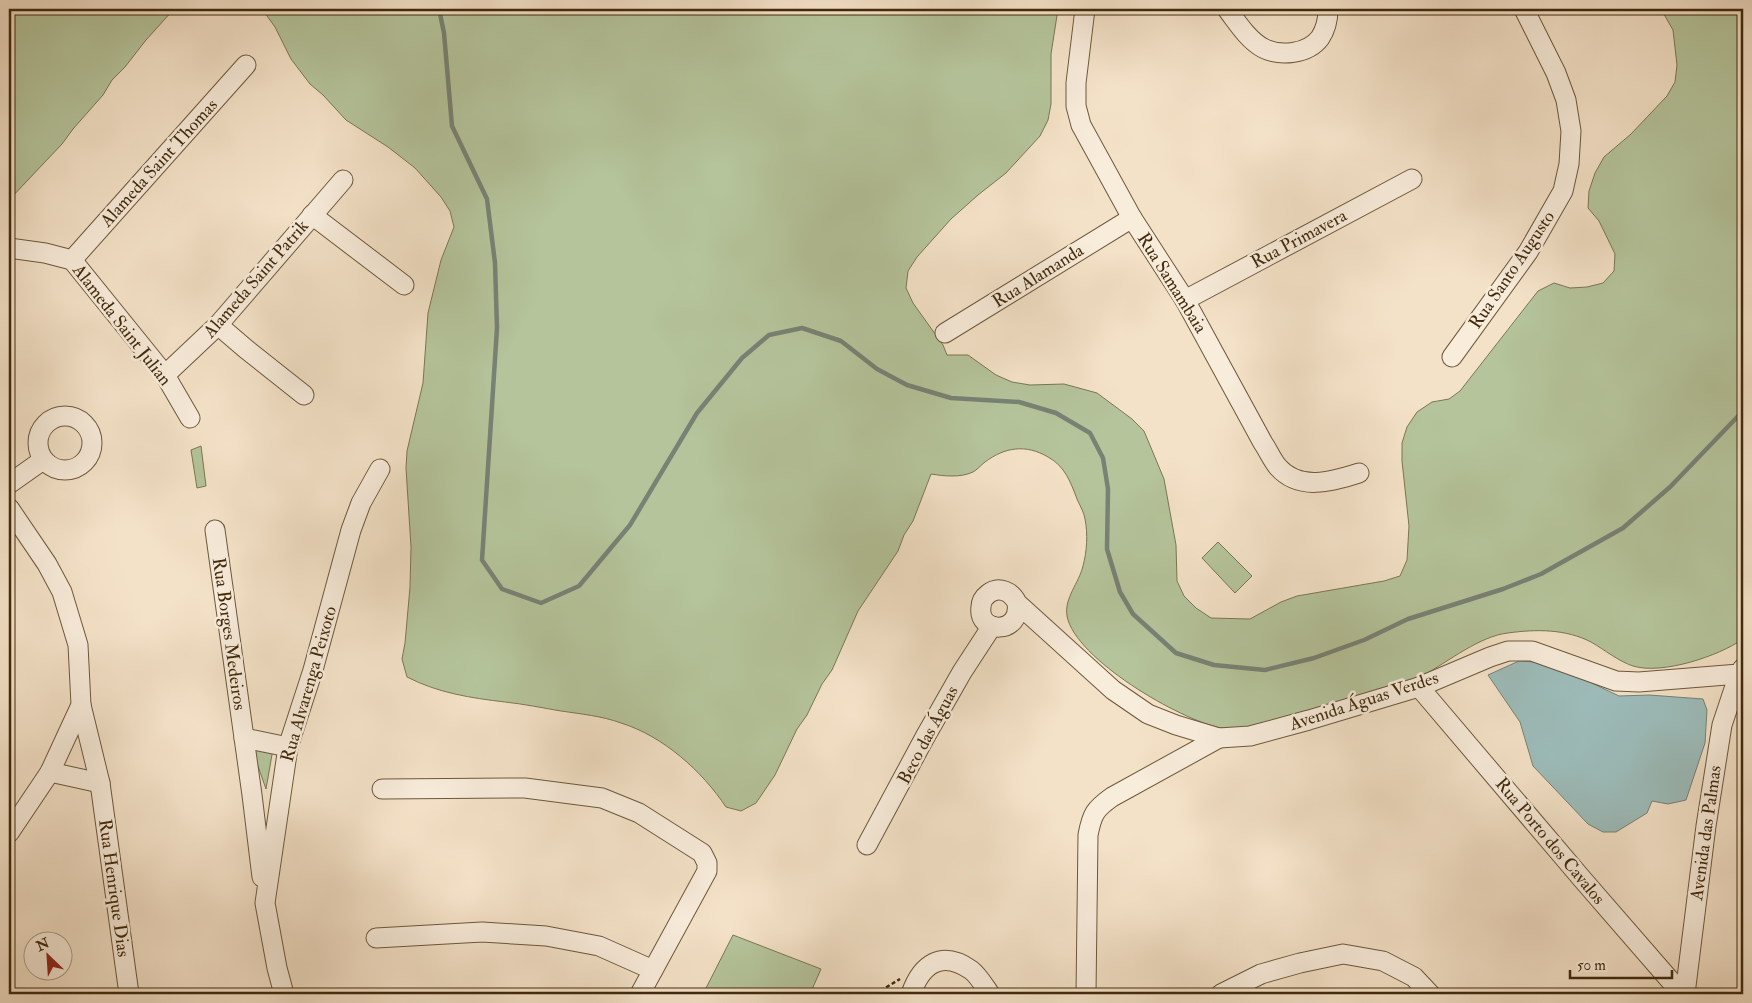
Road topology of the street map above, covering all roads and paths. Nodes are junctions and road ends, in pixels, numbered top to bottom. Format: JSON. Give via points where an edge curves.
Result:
{"nodes":[{"id":1,"x":1085,"y":9,"type":"edge"},
{"id":2,"x":1227,"y":9,"type":"edge"},
{"id":3,"x":1328,"y":9,"type":"edge"},
{"id":4,"x":1524,"y":9,"type":"edge"},
{"id":5,"x":246,"y":65,"type":"dead end"},
{"id":6,"x":1412,"y":179,"type":"dead end"},
{"id":7,"x":343,"y":180,"type":"dead end"},
{"id":8,"x":312,"y":215,"type":"junction"},
{"id":9,"x":1132,"y":218,"type":"junction"},
{"id":10,"x":9,"y":248,"type":"edge"},
{"id":11,"x":72,"y":260,"type":"junction"},
{"id":12,"x":404,"y":285,"type":"dead end"},
{"id":13,"x":1185,"y":300,"type":"junction"},
{"id":14,"x":218,"y":324,"type":"junction"},
{"id":15,"x":945,"y":334,"type":"dead end"},
{"id":16,"x":1452,"y":357,"type":"dead end"},
{"id":17,"x":165,"y":375,"type":"junction"},
{"id":18,"x":304,"y":395,"type":"dead end"},
{"id":19,"x":190,"y":418,"type":"dead end"},
{"id":20,"x":43,"y":460,"type":"dead end"},
{"id":21,"x":380,"y":469,"type":"dead end"},
{"id":22,"x":1359,"y":473,"type":"dead end"},
{"id":23,"x":9,"y":484,"type":"edge"},
{"id":24,"x":9,"y":508,"type":"edge"},
{"id":25,"x":215,"y":530,"type":"dead end"},
{"id":26,"x":1017,"y":603,"type":"junction"},
{"id":27,"x":992,"y":626,"type":"junction"},
{"id":28,"x":1741,"y":671,"type":"edge"},
{"id":29,"x":1418,"y":687,"type":"junction"},
{"id":30,"x":81,"y":705,"type":"junction"},
{"id":31,"x":244,"y":738,"type":"junction"},
{"id":32,"x":1219,"y":738,"type":"junction"},
{"id":33,"x":91,"y":747,"type":"junction"},
{"id":34,"x":288,"y":747,"type":"junction"},
{"id":35,"x":62,"y":748,"type":"junction"},
{"id":36,"x":50,"y":772,"type":"junction"},
{"id":37,"x":100,"y":782,"type":"junction"},
{"id":38,"x":382,"y":789,"type":"dead end"},
{"id":39,"x":252,"y":795,"type":"junction"},
{"id":40,"x":280,"y":800,"type":"junction"},
{"id":41,"x":9,"y":833,"type":"edge"},
{"id":42,"x":867,"y":845,"type":"dead end"},
{"id":43,"x":265,"y":903,"type":"junction"},
{"id":44,"x":376,"y":938,"type":"dead end"},
{"id":45,"x":653,"y":970,"type":"junction"},
{"id":46,"x":914,"y":987,"type":"edge"},
{"id":47,"x":128,"y":994,"type":"edge"},
{"id":48,"x":284,"y":994,"type":"edge"},
{"id":49,"x":640,"y":994,"type":"edge"},
{"id":50,"x":875,"y":994,"type":"edge"},
{"id":51,"x":990,"y":994,"type":"edge"},
{"id":52,"x":1086,"y":994,"type":"edge"},
{"id":53,"x":1221,"y":994,"type":"edge"},
{"id":54,"x":1430,"y":994,"type":"edge"},
{"id":55,"x":1684,"y":994,"type":"edge"}],
"edges":[{"from":1,"to":9,"type":"street","name":"Rua Samambaia","via":[[1076,106],[1081,125]]},
{"from":2,"to":3,"type":"street","via":[[1244,32],[1264,48],[1284,54],[1303,51],[1319,39],[1328,21]]},
{"from":4,"to":16,"type":"street","name":"Rua Santo Augusto","via":[[1566,100],[1571,131],[1569,164],[1563,191],[1528,252]]},
{"from":5,"to":11,"type":"street","name":"Alameda Saint Thomas"},
{"from":6,"to":13,"type":"street","name":"Rua Primavera"},
{"from":7,"to":8,"type":"street","name":"Alameda Saint Patrik"},
{"from":8,"to":12,"type":"street"},
{"from":8,"to":14,"type":"street","name":"Alameda Saint Patrik"},
{"from":9,"to":13,"type":"street","name":"Rua Samambaia"},
{"from":9,"to":15,"type":"street","name":"Rua Alamanda"},
{"from":10,"to":11,"type":"street","name":"Alameda Saint Julian"},
{"from":11,"to":17,"type":"street","name":"Alameda Saint Julian"},
{"from":13,"to":22,"type":"street","name":"Rua Samambaia","via":[[1277,466],[1291,479],[1309,483],[1334,481]]},
{"from":14,"to":17,"type":"street","name":"Alameda Saint Patrik"},
{"from":14,"to":18,"type":"street"},
{"from":17,"to":19,"type":"street","name":"Alameda Saint Julian"},
{"from":20,"to":23,"type":"street"},
{"from":21,"to":34,"type":"street","name":"Rua Alvarenga Peixoto","via":[[351,530],[313,670]]},
{"from":24,"to":30,"type":"street","name":"Rua Henrique Dias","via":[[62,592],[78,645]]},
{"from":25,"to":31,"type":"street","name":"Rua Borges Medeiros"},
{"from":26,"to":27,"type":"street","via":[[1017,615],[1010,624],[998,628]]},
{"from":26,"to":27,"type":"street","name":"Avenida Águas Verdes","via":[[1005,591],[987,594],[981,612]]},
{"from":26,"to":32,"type":"street","name":"Avenida Águas Verdes","via":[[1113,690],[1148,714]]},
{"from":27,"to":42,"type":"street","name":"Beco das Águas","via":[[962,672]]},
{"from":28,"to":29,"type":"street","name":"Avenida Águas Verdes","via":[[1639,682],[1616,681],[1532,651],[1508,651]]},
{"from":28,"to":55,"type":"street","name":"Avenida das Palmas","via":[[1722,726]]},
{"from":29,"to":32,"type":"street","name":"Avenida Águas Verdes","via":[[1250,736]]},
{"from":29,"to":55,"type":"street","name":"Rua Porto dos Cavalos"},
{"from":30,"to":33,"type":"street","name":"Rua Henrique Dias"},
{"from":30,"to":35,"type":"street"},
{"from":31,"to":34,"type":"street"},
{"from":31,"to":39,"type":"street","name":"Rua Borges Medeiros"},
{"from":32,"to":52,"type":"street","via":[[1112,797],[1098,807],[1090,822]]},
{"from":33,"to":35,"type":"street","via":[[72,745]]},
{"from":33,"to":37,"type":"street","name":"Rua Henrique Dias"},
{"from":34,"to":40,"type":"street","name":"Rua Alvarenga Peixoto"},
{"from":35,"to":36,"type":"street"},
{"from":36,"to":37,"type":"street"},
{"from":36,"to":41,"type":"street"},
{"from":37,"to":47,"type":"street","name":"Rua Henrique Dias"},
{"from":38,"to":45,"type":"street","via":[[525,788],[602,798],[639,813],[702,853],[707,871]]},
{"from":39,"to":40,"type":"street"},
{"from":39,"to":43,"type":"street","name":"Rua Borges Medeiros"},
{"from":40,"to":43,"type":"street","name":"Rua Alvarenga Peixoto"},
{"from":43,"to":48,"type":"street","name":"Rua Alvarenga Peixoto"},
{"from":44,"to":45,"type":"street","via":[[482,932],[546,936],[599,946]]},
{"from":45,"to":49,"type":"street"},
{"from":46,"to":50,"type":"path","via":[[903,978]]},
{"from":46,"to":51,"type":"street","via":[[926,969],[935,962],[946,960],[972,970]]},
{"from":53,"to":54,"type":"street","via":[[1262,974],[1343,954],[1383,961],[1414,977]]}]}
